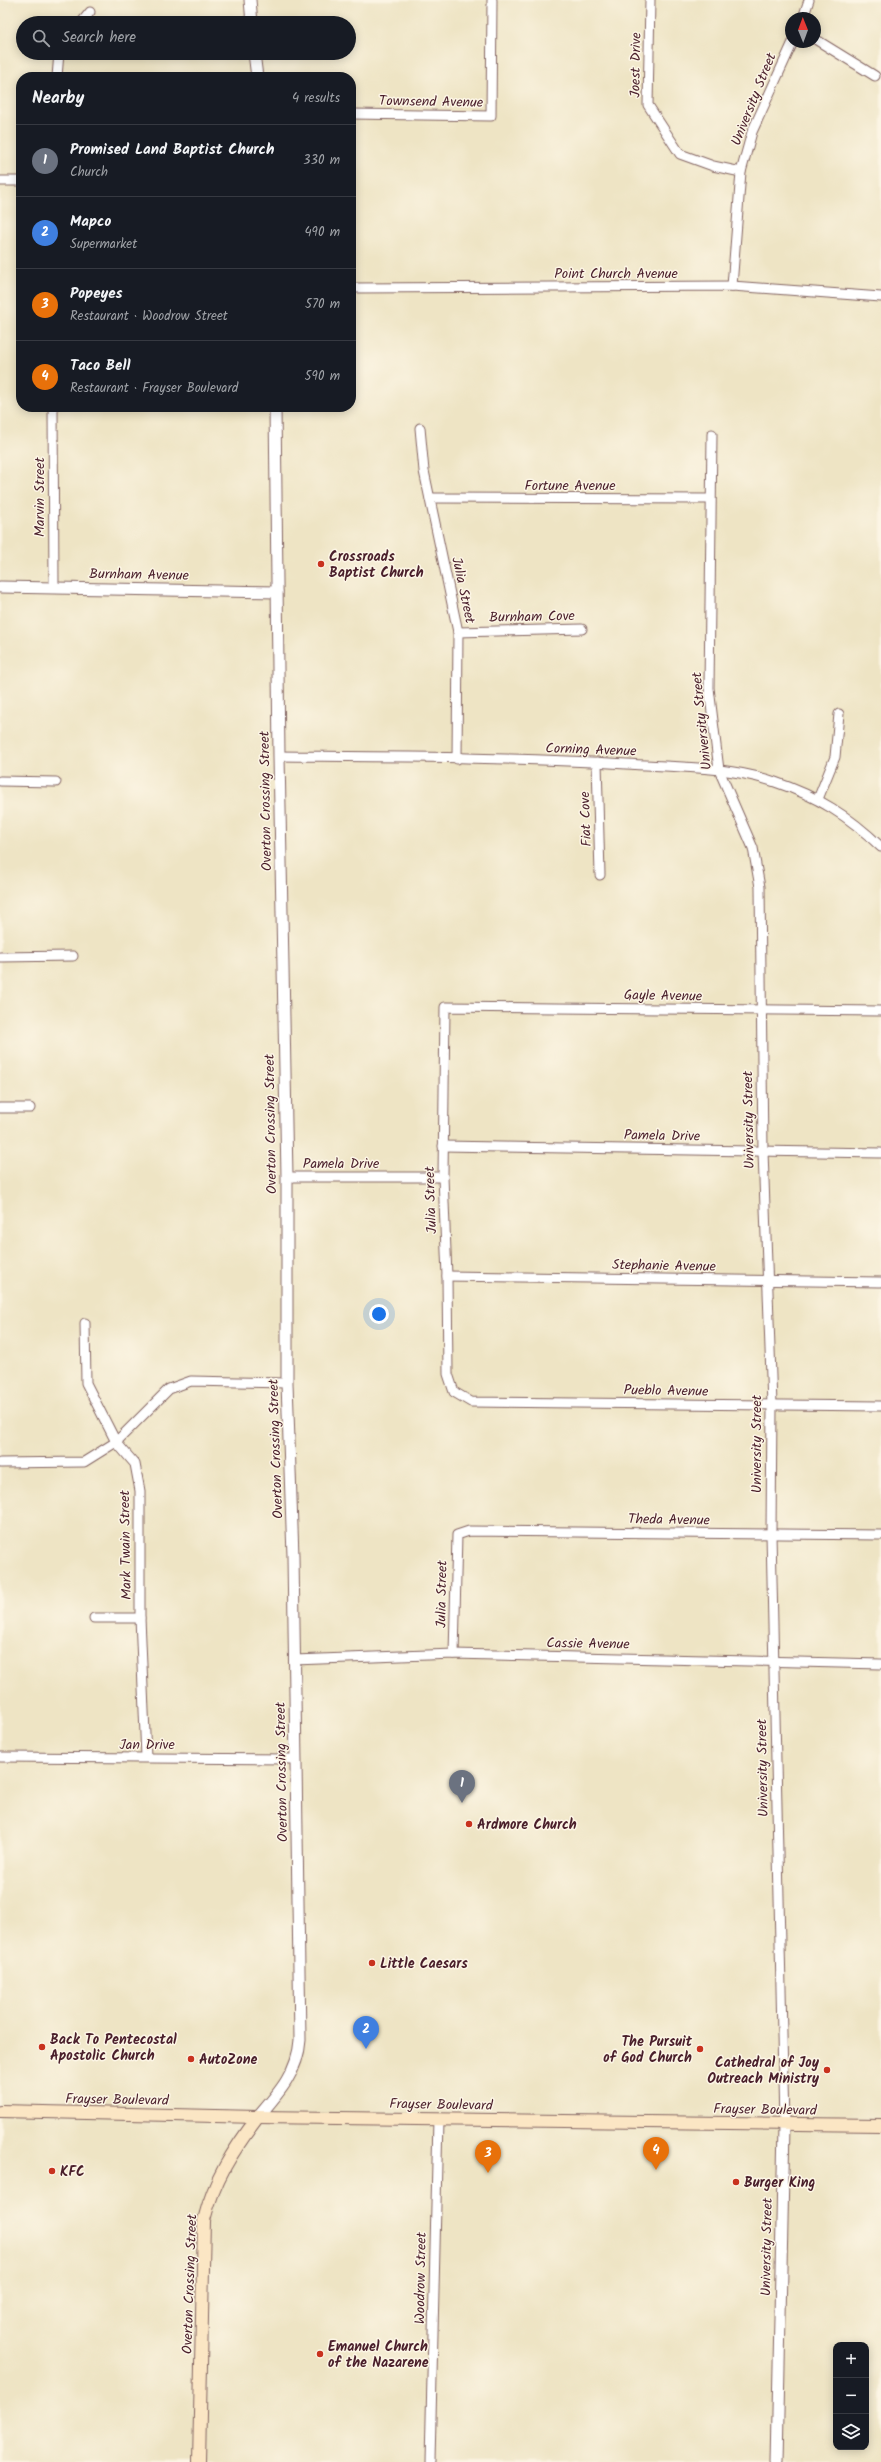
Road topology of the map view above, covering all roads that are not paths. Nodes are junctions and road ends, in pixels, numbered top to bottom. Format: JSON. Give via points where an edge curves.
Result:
{"nodes":[{"id":1,"x":250,"y":0,"type":"edge"},
{"id":2,"x":492,"y":0,"type":"edge"},
{"id":3,"x":650,"y":0,"type":"edge"},
{"id":4,"x":810,"y":0,"type":"edge"},
{"id":5,"x":90,"y":12,"type":"dead end"},
{"id":6,"x":805,"y":12,"type":"edge"},
{"id":7,"x":87,"y":16,"type":"edge"},
{"id":8,"x":251,"y":16,"type":"edge"},
{"id":9,"x":821,"y":43,"type":"edge"},
{"id":10,"x":790,"y":48,"type":"edge"},
{"id":11,"x":59,"y":60,"type":"edge"},
{"id":12,"x":255,"y":60,"type":"edge"},
{"id":13,"x":58,"y":72,"type":"edge"},
{"id":14,"x":256,"y":72,"type":"edge"},
{"id":15,"x":875,"y":76,"type":"dead end"},
{"id":16,"x":356,"y":114,"type":"edge"},
{"id":17,"x":741,"y":172,"type":"junction"},
{"id":18,"x":0,"y":181,"type":"edge"},
{"id":19,"x":16,"y":181,"type":"edge"},
{"id":20,"x":732,"y":286,"type":"junction"},
{"id":21,"x":356,"y":288,"type":"edge"},
{"id":22,"x":881,"y":297,"type":"edge"},
{"id":23,"x":53,"y":412,"type":"edge"},
{"id":24,"x":276,"y":412,"type":"edge"},
{"id":25,"x":420,"y":428,"type":"dead end"},
{"id":26,"x":712,"y":434,"type":"dead end"},
{"id":27,"x":430,"y":498,"type":"junction"},
{"id":28,"x":710,"y":500,"type":"junction"},
{"id":29,"x":0,"y":587,"type":"edge"},
{"id":30,"x":54,"y":588,"type":"junction"},
{"id":31,"x":277,"y":592,"type":"junction"},
{"id":32,"x":582,"y":629,"type":"dead end"},
{"id":33,"x":458,"y":632,"type":"junction"},
{"id":34,"x":839,"y":714,"type":"dead end"},
{"id":35,"x":279,"y":756,"type":"junction"},
{"id":36,"x":457,"y":759,"type":"junction"},
{"id":37,"x":597,"y":762,"type":"junction"},
{"id":38,"x":720,"y":770,"type":"junction"},
{"id":39,"x":0,"y":781,"type":"edge"},
{"id":40,"x":56,"y":782,"type":"dead end"},
{"id":41,"x":818,"y":799,"type":"junction"},
{"id":42,"x":881,"y":847,"type":"edge"},
{"id":43,"x":600,"y":875,"type":"dead end"},
{"id":44,"x":73,"y":956,"type":"dead end"},
{"id":45,"x":0,"y":957,"type":"edge"},
{"id":46,"x":445,"y":1007,"type":"joint"},
{"id":47,"x":762,"y":1010,"type":"junction"},
{"id":48,"x":881,"y":1011,"type":"edge"},
{"id":49,"x":0,"y":1108,"type":"edge"},
{"id":50,"x":30,"y":1108,"type":"dead end"},
{"id":51,"x":443,"y":1146,"type":"junction"},
{"id":52,"x":763,"y":1151,"type":"junction"},
{"id":53,"x":881,"y":1153,"type":"edge"},
{"id":54,"x":287,"y":1177,"type":"junction"},
{"id":55,"x":443,"y":1177,"type":"junction"},
{"id":56,"x":447,"y":1276,"type":"junction"},
{"id":57,"x":768,"y":1281,"type":"junction"},
{"id":58,"x":881,"y":1282,"type":"edge"},
{"id":59,"x":85,"y":1323,"type":"dead end"},
{"id":60,"x":287,"y":1383,"type":"junction"},
{"id":61,"x":454,"y":1392,"type":"joint"},
{"id":62,"x":772,"y":1406,"type":"junction"},
{"id":63,"x":881,"y":1406,"type":"edge"},
{"id":64,"x":116,"y":1442,"type":"junction"},
{"id":65,"x":0,"y":1463,"type":"edge"},
{"id":66,"x":771,"y":1534,"type":"junction"},
{"id":67,"x":457,"y":1535,"type":"joint"},
{"id":68,"x":881,"y":1535,"type":"edge"},
{"id":69,"x":94,"y":1618,"type":"dead end"},
{"id":70,"x":140,"y":1618,"type":"junction"},
{"id":71,"x":454,"y":1654,"type":"junction"},
{"id":72,"x":294,"y":1660,"type":"junction"},
{"id":73,"x":775,"y":1662,"type":"junction"},
{"id":74,"x":881,"y":1664,"type":"edge"},
{"id":75,"x":0,"y":1757,"type":"edge"},
{"id":76,"x":146,"y":1757,"type":"junction"},
{"id":77,"x":294,"y":1759,"type":"junction"},
{"id":78,"x":0,"y":2111,"type":"edge"},
{"id":79,"x":258,"y":2117,"type":"junction"},
{"id":80,"x":438,"y":2119,"type":"junction"},
{"id":81,"x":784,"y":2125,"type":"junction"},
{"id":82,"x":881,"y":2126,"type":"edge"},
{"id":83,"x":200,"y":2462,"type":"edge"},
{"id":84,"x":430,"y":2462,"type":"edge"},
{"id":85,"x":777,"y":2462,"type":"edge"}],
"edges":[{"from":1,"to":8,"type":"street"},
{"from":2,"to":16,"type":"street","name":"Townsend Avenue","via":[[491,116]]},
{"from":3,"to":17,"type":"street","name":"Joest Drive","via":[[648,105],[680,154],[713,166]]},
{"from":4,"to":6,"type":"street"},
{"from":5,"to":7,"type":"street"},
{"from":9,"to":15,"type":"street"},
{"from":10,"to":17,"type":"street","name":"University Street","via":[[752,132]]},
{"from":11,"to":13,"type":"street"},
{"from":12,"to":14,"type":"street"},
{"from":17,"to":20,"type":"street","name":"University Street"},
{"from":18,"to":19,"type":"street"},
{"from":20,"to":21,"type":"street","name":"Point Church Avenue"},
{"from":20,"to":22,"type":"street","name":"Point Church Avenue"},
{"from":23,"to":30,"type":"street","name":"Marvin Street"},
{"from":24,"to":31,"type":"street","name":"Overton Crossing Street"},
{"from":25,"to":27,"type":"street","name":"Julia Street","via":[[424,471]]},
{"from":26,"to":28,"type":"street","name":"University Street"},
{"from":27,"to":28,"type":"street","name":"Fortune Avenue"},
{"from":27,"to":33,"type":"street","name":"Julia Street"},
{"from":28,"to":38,"type":"street","name":"University Street","via":[[709,688]]},
{"from":29,"to":30,"type":"street","name":"Burnham Avenue"},
{"from":30,"to":31,"type":"street","name":"Burnham Avenue"},
{"from":31,"to":35,"type":"street","name":"Overton Crossing Street"},
{"from":32,"to":33,"type":"street","name":"Burnham Cove"},
{"from":33,"to":36,"type":"street","name":"Julia Street"},
{"from":34,"to":41,"type":"street","via":[[835,757]]},
{"from":35,"to":36,"type":"street","name":"Corning Avenue"},
{"from":35,"to":54,"type":"street","name":"Overton Crossing Street"},
{"from":36,"to":37,"type":"street","name":"Corning Avenue"},
{"from":37,"to":38,"type":"street","name":"Corning Avenue"},
{"from":37,"to":43,"type":"street","name":"Fiat Cove"},
{"from":38,"to":41,"type":"street","name":"Corning Avenue","via":[[775,782]]},
{"from":38,"to":47,"type":"street","name":"University Street","via":[[753,848],[759,879]]},
{"from":39,"to":40,"type":"street"},
{"from":41,"to":42,"type":"street","name":"Corning Avenue","via":[[856,823]]},
{"from":44,"to":45,"type":"street"},
{"from":46,"to":47,"type":"street","name":"Gayle Avenue"},
{"from":46,"to":51,"type":"street","name":"Julia Street"},
{"from":47,"to":48,"type":"street","name":"Gayle Avenue"},
{"from":47,"to":52,"type":"street","name":"University Street"},
{"from":49,"to":50,"type":"street"},
{"from":51,"to":52,"type":"street","name":"Pamela Drive"},
{"from":51,"to":55,"type":"street","name":"Julia Street"},
{"from":52,"to":53,"type":"street","name":"Pamela Drive"},
{"from":52,"to":57,"type":"street","name":"University Street"},
{"from":54,"to":55,"type":"street","name":"Pamela Drive"},
{"from":54,"to":60,"type":"street","name":"Overton Crossing Street"},
{"from":55,"to":56,"type":"street","name":"Julia Street"},
{"from":56,"to":57,"type":"street","name":"Stephanie Avenue"},
{"from":56,"to":61,"type":"street","name":"Julia Street","via":[[448,1374]]},
{"from":57,"to":58,"type":"street","name":"Stephanie Avenue"},
{"from":57,"to":62,"type":"street","name":"University Street"},
{"from":59,"to":64,"type":"street","name":"Mark Twain Street","via":[[86,1383]]},
{"from":60,"to":64,"type":"street","via":[[191,1381],[169,1389]]},
{"from":60,"to":72,"type":"street","name":"Overton Crossing Street"},
{"from":61,"to":62,"type":"street","name":"Pueblo Avenue","via":[[471,1402]]},
{"from":62,"to":63,"type":"street","name":"Pueblo Avenue"},
{"from":62,"to":66,"type":"street","name":"University Street"},
{"from":64,"to":65,"type":"street","via":[[84,1462]]},
{"from":64,"to":70,"type":"street","name":"Mark Twain Street","via":[[135,1464],[140,1492]]},
{"from":66,"to":67,"type":"street","name":"Theda Avenue","via":[[469,1531]]},
{"from":66,"to":68,"type":"street","name":"Theda Avenue"},
{"from":66,"to":73,"type":"street","name":"University Street"},
{"from":67,"to":71,"type":"street","name":"Julia Street"},
{"from":69,"to":70,"type":"street"},
{"from":70,"to":76,"type":"street","name":"Mark Twain Street"},
{"from":71,"to":72,"type":"street","name":"Cassie Avenue"},
{"from":71,"to":73,"type":"street","name":"Cassie Avenue"},
{"from":72,"to":77,"type":"street","name":"Overton Crossing Street"},
{"from":73,"to":74,"type":"street","name":"Cassie Avenue"},
{"from":73,"to":81,"type":"street","name":"University Street"},
{"from":75,"to":76,"type":"street","name":"Jan Drive"},
{"from":76,"to":77,"type":"street","name":"Jan Drive"},
{"from":77,"to":79,"type":"street","name":"Overton Crossing Street","via":[[299,2052],[284,2086]]},
{"from":78,"to":79,"type":"main road","name":"Frayser Boulevard"},
{"from":79,"to":80,"type":"main road","name":"Frayser Boulevard"},
{"from":79,"to":83,"type":"main road","name":"Overton Crossing Street","via":[[234,2149],[221,2172],[204,2220]]},
{"from":80,"to":81,"type":"main road","name":"Frayser Boulevard"},
{"from":80,"to":84,"type":"street","name":"Woodrow Street"},
{"from":81,"to":82,"type":"main road","name":"Frayser Boulevard"},
{"from":81,"to":85,"type":"street","name":"University Street"}]}
